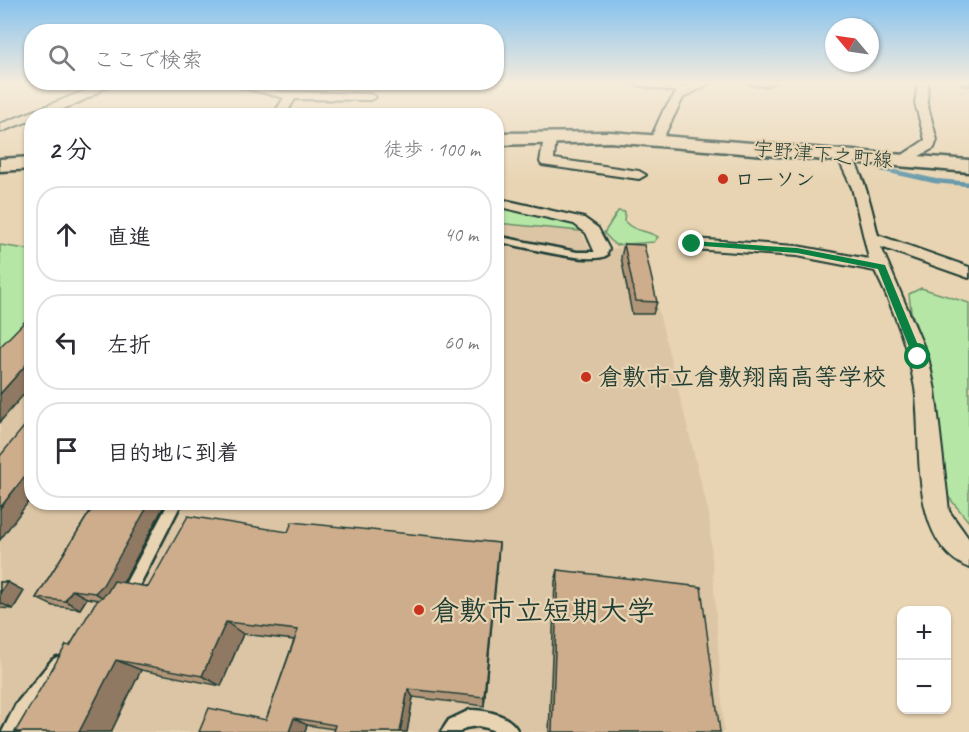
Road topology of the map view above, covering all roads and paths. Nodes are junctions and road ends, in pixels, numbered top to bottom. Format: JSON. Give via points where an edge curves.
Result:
{"nodes":[{"id":1,"x":668,"y":116,"type":"edge"},
{"id":2,"x":925,"y":116,"type":"edge"},
{"id":3,"x":24,"y":119,"type":"edge"},
{"id":4,"x":0,"y":128,"type":"edge"},
{"id":5,"x":550,"y":137,"type":"junction"},
{"id":6,"x":504,"y":139,"type":"edge"},
{"id":7,"x":656,"y":140,"type":"junction"},
{"id":8,"x":844,"y":156,"type":"junction"},
{"id":9,"x":903,"y":161,"type":"junction"},
{"id":10,"x":24,"y":164,"type":"edge"},
{"id":11,"x":0,"y":165,"type":"edge"},
{"id":12,"x":969,"y":166,"type":"edge"},
{"id":13,"x":639,"y":175,"type":"dead end"},
{"id":14,"x":504,"y":204,"type":"edge"},
{"id":15,"x":873,"y":238,"type":"junction"},
{"id":16,"x":504,"y":240,"type":"edge"},
{"id":17,"x":692,"y":244,"type":"dead end"},
{"id":18,"x":601,"y":249,"type":"joint"},
{"id":19,"x":882,"y":267,"type":"junction"},
{"id":20,"x":969,"y":273,"type":"edge"},
{"id":21,"x":172,"y":510,"type":"edge"},
{"id":22,"x":969,"y":555,"type":"edge"},
{"id":23,"x":115,"y":608,"type":"edge"},
{"id":24,"x":69,"y":651,"type":"edge"},
{"id":25,"x":10,"y":732,"type":"edge"},
{"id":26,"x":448,"y":732,"type":"edge"},
{"id":27,"x":510,"y":732,"type":"edge"}],
"edges":[{"from":1,"to":7,"type":"street"},
{"from":2,"to":9,"type":"street","via":[[932,140]]},
{"from":3,"to":4,"type":"street"},
{"from":5,"to":6,"type":"main road","name":"宇野津下之町線"},
{"from":5,"to":7,"type":"main road","name":"宇野津下之町線"},
{"from":5,"to":13,"type":"street","via":[[547,162]]},
{"from":7,"to":8,"type":"main road","name":"宇野津下之町線"},
{"from":8,"to":9,"type":"main road","name":"宇野津下之町線"},
{"from":8,"to":15,"type":"street","via":[[859,188]]},
{"from":9,"to":12,"type":"main road","name":"宇野津下之町線"},
{"from":10,"to":11,"type":"main road"},
{"from":14,"to":18,"type":"street","via":[[579,221],[593,231]]},
{"from":15,"to":19,"type":"street"},
{"from":15,"to":20,"type":"street"},
{"from":16,"to":18,"type":"lane","via":[[578,255],[603,255]]},
{"from":17,"to":19,"type":"street","via":[[797,251]]},
{"from":19,"to":22,"type":"street","via":[[918,357],[937,514],[956,545]]},
{"from":21,"to":23,"type":"lane","via":[[124,600]]},
{"from":24,"to":25,"type":"lane","via":[[40,684]]},
{"from":26,"to":27,"type":"lane","via":[[454,724],[469,717],[488,719]]}]}
